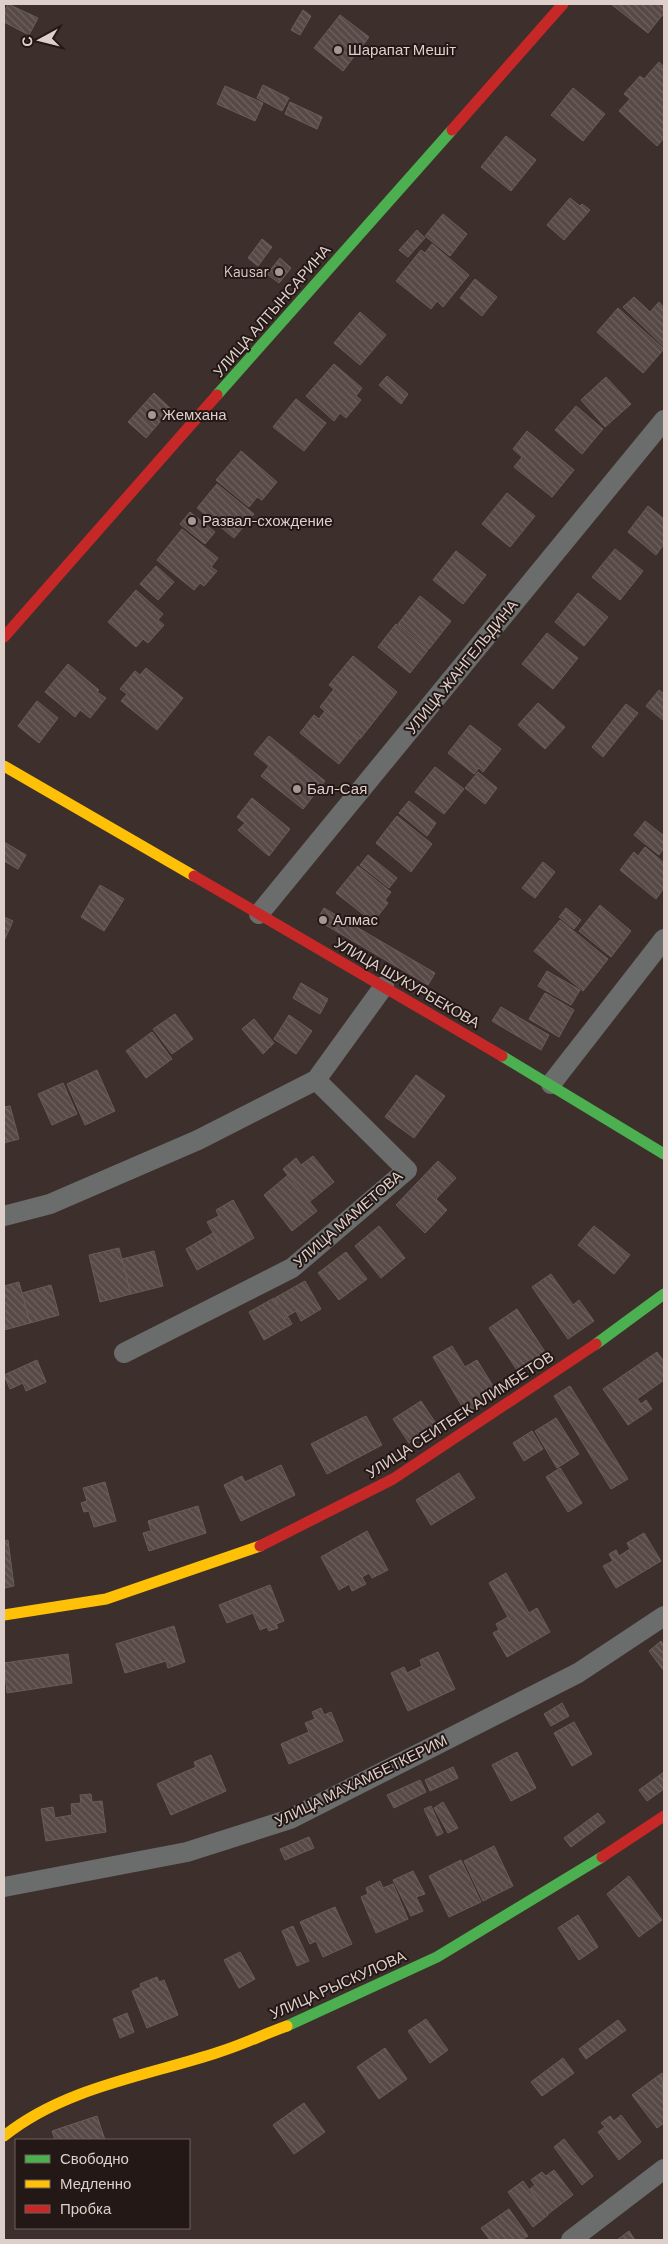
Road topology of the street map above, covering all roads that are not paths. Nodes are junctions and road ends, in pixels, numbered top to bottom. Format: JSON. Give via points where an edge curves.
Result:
{"nodes":[{"id":1,"x":563,"y":4,"type":"edge"},
{"id":2,"x":664,"y":420,"type":"edge"},
{"id":3,"x":4,"y":637,"type":"edge"},
{"id":4,"x":4,"y":766,"type":"edge"},
{"id":5,"x":259,"y":914,"type":"junction"},
{"id":6,"x":664,"y":939,"type":"edge"},
{"id":7,"x":384,"y":986,"type":"junction"},
{"id":8,"x":316,"y":1080,"type":"junction"},
{"id":9,"x":551,"y":1084,"type":"junction"},
{"id":10,"x":664,"y":1154,"type":"edge"},
{"id":11,"x":4,"y":1216,"type":"edge"},
{"id":12,"x":664,"y":1294,"type":"edge"},
{"id":13,"x":124,"y":1353,"type":"dead end"},
{"id":14,"x":4,"y":1615,"type":"edge"},
{"id":15,"x":664,"y":1616,"type":"edge"},
{"id":16,"x":664,"y":1816,"type":"edge"},
{"id":17,"x":4,"y":1887,"type":"edge"},
{"id":18,"x":4,"y":2136,"type":"edge"},
{"id":19,"x":664,"y":2169,"type":"edge"},
{"id":20,"x":572,"y":2240,"type":"edge"}],
"edges":[{"from":1,"to":3,"type":"street","name":"УЛИЦА АЛТЫНСАРИНА"},
{"from":2,"to":5,"type":"street","name":"УЛИЦА ЖАНГЕЛЬДИНА"},
{"from":4,"to":5,"type":"street","name":"УЛИЦА ШУКУРБЕКОВА"},
{"from":5,"to":7,"type":"street","name":"УЛИЦА ШУКУРБЕКОВА"},
{"from":6,"to":9,"type":"street"},
{"from":7,"to":8,"type":"street"},
{"from":7,"to":9,"type":"street","name":"УЛИЦА ШУКУРБЕКОВА"},
{"from":8,"to":11,"type":"street","via":[[198,1140],[50,1204]]},
{"from":8,"to":13,"type":"street","name":"УЛИЦА МАМЕТОВА","via":[[407,1170],[292,1268]]},
{"from":9,"to":10,"type":"street","name":"УЛИЦА ШУКУРБЕКОВА"},
{"from":12,"to":14,"type":"street","name":"УЛИЦА СЕИТБЕК АЛИМБЕТОВ","via":[[585,1352],[393,1479],[255,1549],[106,1599]]},
{"from":15,"to":17,"type":"street","name":"УЛИЦА МАХАМБЕТКЕРИМ","via":[[578,1673],[290,1820],[187,1852]]},
{"from":16,"to":18,"type":"street","name":"УЛИЦА РЫСКУЛОВА","via":[[567,1880],[437,1957],[296,2022],[220,2052],[82,2093],[19,2124]]},
{"from":19,"to":20,"type":"street"}]}
